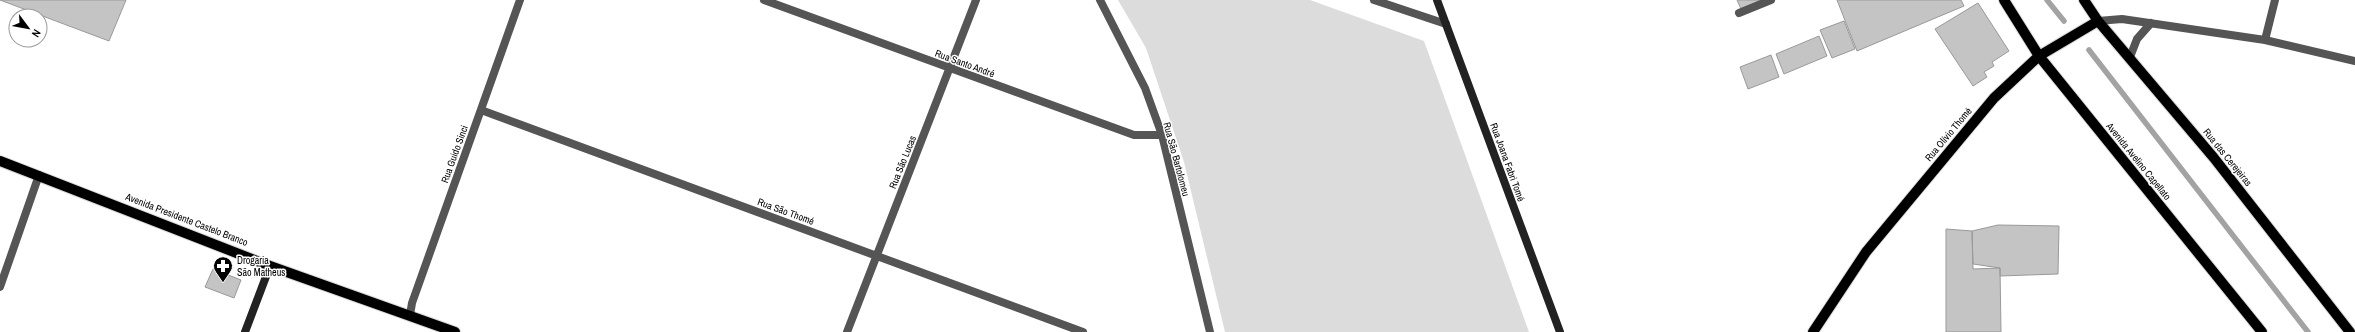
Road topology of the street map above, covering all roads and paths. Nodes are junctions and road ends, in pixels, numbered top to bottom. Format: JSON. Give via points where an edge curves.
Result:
{"nodes":[{"id":1,"x":520,"y":0,"type":"edge"},
{"id":2,"x":764,"y":0,"type":"edge"},
{"id":3,"x":976,"y":0,"type":"edge"},
{"id":4,"x":1100,"y":0,"type":"edge"},
{"id":5,"x":1374,"y":0,"type":"edge"},
{"id":6,"x":1437,"y":0,"type":"edge"},
{"id":7,"x":1770,"y":0,"type":"edge"},
{"id":8,"x":2004,"y":0,"type":"edge"},
{"id":9,"x":2084,"y":0,"type":"edge"},
{"id":10,"x":2275,"y":0,"type":"edge"},
{"id":11,"x":1739,"y":13,"type":"dead end"},
{"id":12,"x":2098,"y":21,"type":"junction"},
{"id":13,"x":2151,"y":23,"type":"junction"},
{"id":14,"x":1446,"y":24,"type":"junction"},
{"id":15,"x":2265,"y":40,"type":"junction"},
{"id":16,"x":2039,"y":56,"type":"junction"},
{"id":17,"x":2130,"y":57,"type":"junction"},
{"id":18,"x":2355,"y":61,"type":"edge"},
{"id":19,"x":950,"y":68,"type":"junction"},
{"id":20,"x":481,"y":110,"type":"junction"},
{"id":21,"x":1162,"y":135,"type":"junction"},
{"id":22,"x":0,"y":161,"type":"edge"},
{"id":23,"x":39,"y":175,"type":"junction"},
{"id":24,"x":876,"y":254,"type":"junction"},
{"id":25,"x":270,"y":266,"type":"junction"},
{"id":26,"x":0,"y":287,"type":"edge"},
{"id":27,"x":410,"y":315,"type":"junction"},
{"id":28,"x":245,"y":332,"type":"edge"},
{"id":29,"x":455,"y":332,"type":"edge"},
{"id":30,"x":847,"y":332,"type":"edge"},
{"id":31,"x":1083,"y":332,"type":"edge"},
{"id":32,"x":1210,"y":332,"type":"edge"},
{"id":33,"x":1560,"y":332,"type":"edge"},
{"id":34,"x":1813,"y":332,"type":"edge"},
{"id":35,"x":2262,"y":332,"type":"edge"},
{"id":36,"x":2350,"y":332,"type":"edge"}],
"edges":[{"from":1,"to":20,"type":"street","name":"Rua Guido Sinci"},
{"from":2,"to":19,"type":"street","name":"Rua Santo André"},
{"from":3,"to":19,"type":"street","name":"Rua São Lucas"},
{"from":4,"to":21,"type":"street","name":"Rua São Bartolomeu","via":[[1145,88]]},
{"from":5,"to":14,"type":"street"},
{"from":6,"to":14,"type":"street","name":"Rua Joana Fabri Tomé"},
{"from":7,"to":11,"type":"street"},
{"from":8,"to":16,"type":"main road","name":"Avenida Avelino Capellato"},
{"from":9,"to":12,"type":"main road","name":"Rua das Cerejeiras"},
{"from":10,"to":15,"type":"street"},
{"from":12,"to":13,"type":"street","name":"Rua Olívio Thomé","via":[[2122,19]]},
{"from":12,"to":16,"type":"main road","name":"Rua Olívio Thomé"},
{"from":12,"to":17,"type":"main road","name":"Rua das Cerejeiras"},
{"from":13,"to":15,"type":"street","name":"Rua Olívio Thomé"},
{"from":13,"to":17,"type":"street","via":[[2137,39]]},
{"from":14,"to":33,"type":"street","name":"Rua Joana Fabri Tomé"},
{"from":15,"to":18,"type":"street","name":"Rua Olívio Thomé"},
{"from":16,"to":34,"type":"main road","name":"Rua Olívio Thomé","via":[[1994,98],[1866,252]]},
{"from":16,"to":35,"type":"main road","name":"Avenida Avelino Capellato"},
{"from":17,"to":36,"type":"main road","name":"Rua das Cerejeiras","via":[[2214,158]]},
{"from":19,"to":21,"type":"street","name":"Rua Santo André","via":[[1134,135]]},
{"from":19,"to":24,"type":"street","name":"Rua São Lucas"},
{"from":20,"to":24,"type":"street","name":"Rua São Thomé"},
{"from":20,"to":27,"type":"street","name":"Rua Guido Sinci","via":[[412,303]]},
{"from":21,"to":32,"type":"street","name":"Rua São Bartolomeu"},
{"from":22,"to":23,"type":"main road","name":"Avenida Presidente Castelo Branco"},
{"from":23,"to":25,"type":"main road","name":"Avenida Presidente Castelo Branco"},
{"from":23,"to":26,"type":"street"},
{"from":24,"to":30,"type":"street","name":"Rua São Lucas"},
{"from":24,"to":31,"type":"street","name":"Rua São Thomé"},
{"from":25,"to":27,"type":"main road","name":"Avenida Presidente Castelo Branco"},
{"from":25,"to":28,"type":"street"},
{"from":27,"to":29,"type":"main road","name":"Avenida Presidente Castelo Branco"}]}
